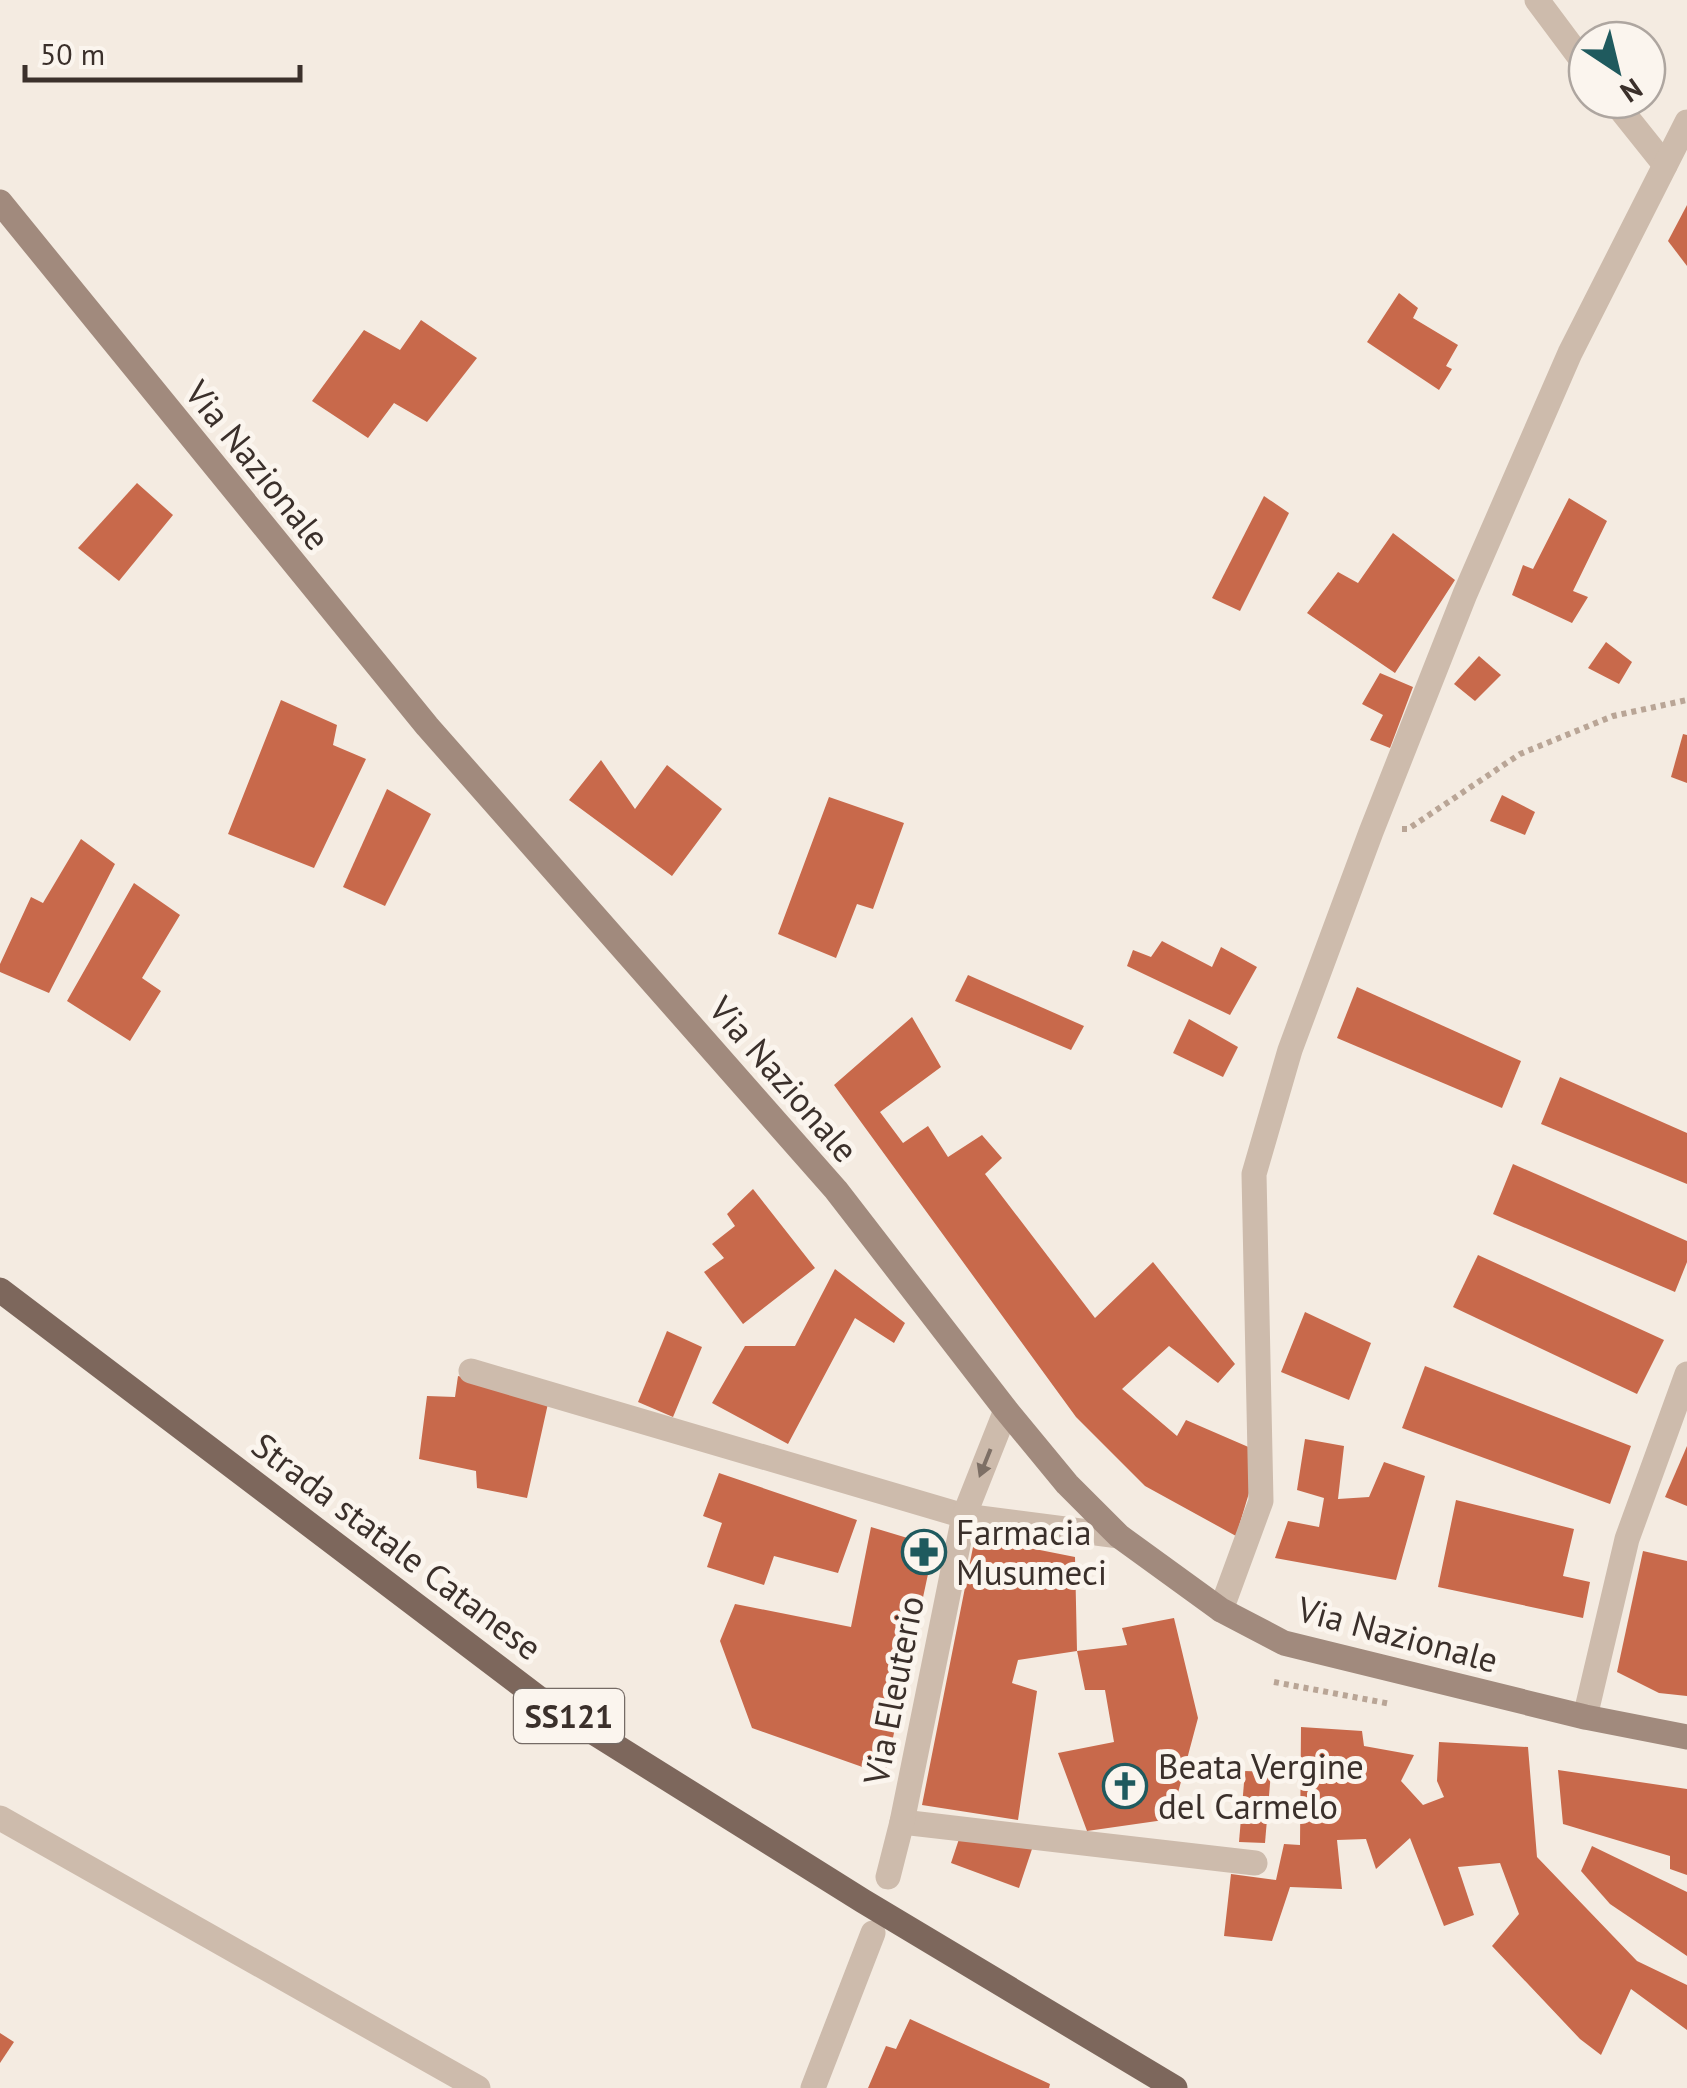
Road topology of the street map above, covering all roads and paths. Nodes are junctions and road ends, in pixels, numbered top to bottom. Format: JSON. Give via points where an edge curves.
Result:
{"nodes":[{"id":1,"x":1537,"y":0,"type":"edge"},
{"id":2,"x":1567,"y":40,"type":"edge"},
{"id":3,"x":1629,"y":120,"type":"edge"},
{"id":4,"x":1687,"y":122,"type":"edge"},
{"id":5,"x":1665,"y":165,"type":"junction"},
{"id":6,"x":0,"y":202,"type":"edge"},
{"id":7,"x":1687,"y":700,"type":"edge"},
{"id":8,"x":1371,"y":832,"type":"junction"},
{"id":9,"x":0,"y":1290,"type":"edge"},
{"id":10,"x":471,"y":1371,"type":"dead end"},
{"id":11,"x":1687,"y":1374,"type":"edge"},
{"id":12,"x":1006,"y":1410,"type":"junction"},
{"id":13,"x":964,"y":1516,"type":"junction"},
{"id":14,"x":1118,"y":1536,"type":"junction"},
{"id":15,"x":1221,"y":1610,"type":"junction"},
{"id":16,"x":1585,"y":1717,"type":"junction"},
{"id":17,"x":1687,"y":1737,"type":"edge"},
{"id":18,"x":0,"y":1818,"type":"edge"},
{"id":19,"x":902,"y":1822,"type":"junction"},
{"id":20,"x":1255,"y":1863,"type":"dead end"},
{"id":21,"x":888,"y":1877,"type":"dead end"},
{"id":22,"x":872,"y":1933,"type":"dead end"},
{"id":23,"x":478,"y":2088,"type":"edge"},
{"id":24,"x":813,"y":2088,"type":"edge"},
{"id":25,"x":1175,"y":2088,"type":"edge"}],
"edges":[{"from":1,"to":2,"type":"street"},
{"from":3,"to":5,"type":"street"},
{"from":4,"to":5,"type":"street"},
{"from":5,"to":8,"type":"street","via":[[1570,353],[1464,594]]},
{"from":6,"to":12,"type":"main road","name":"Via Nazionale","via":[[427,726],[836,1190]]},
{"from":7,"to":8,"type":"path","via":[[1613,716],[1520,754],[1408,828]]},
{"from":8,"to":15,"type":"street","via":[[1290,1050],[1254,1174],[1261,1501]]},
{"from":9,"to":25,"type":"main road","name":"Strada statale Catanese","number":"SS121","via":[[537,1696]]},
{"from":10,"to":13,"type":"street"},
{"from":11,"to":16,"type":"street","via":[[1627,1538]]},
{"from":12,"to":13,"type":"street","name":"Via Eleuterio","one_way":true},
{"from":12,"to":14,"type":"main road","name":"Via Nazionale"},
{"from":13,"to":14,"type":"street"},
{"from":13,"to":19,"type":"street","name":"Via Eleuterio"},
{"from":14,"to":15,"type":"main road","name":"Via Nazionale"},
{"from":15,"to":16,"type":"main road","name":"Via Nazionale","via":[[1284,1643]]},
{"from":16,"to":17,"type":"main road","name":"Via Nazionale"},
{"from":18,"to":23,"type":"street"},
{"from":19,"to":20,"type":"street"},
{"from":19,"to":21,"type":"street","name":"Via Eleuterio"},
{"from":22,"to":24,"type":"street"}]}
